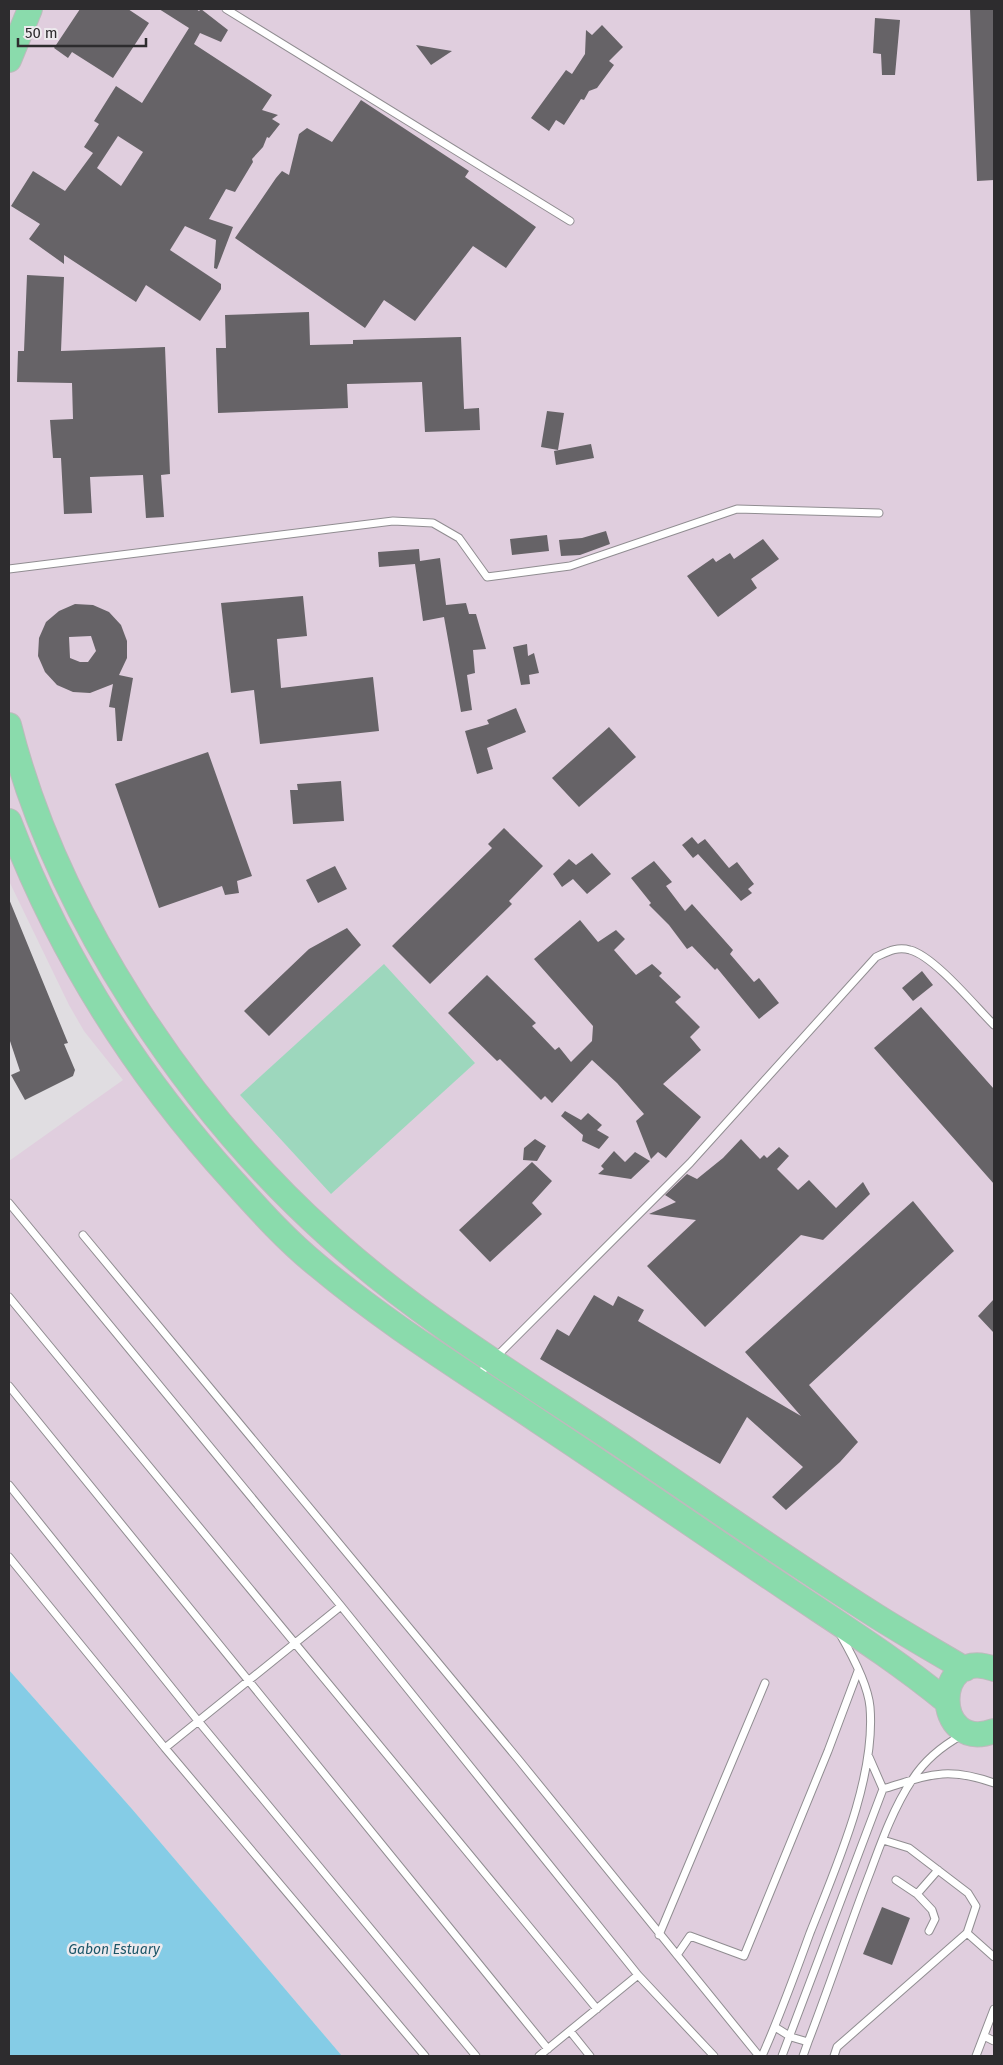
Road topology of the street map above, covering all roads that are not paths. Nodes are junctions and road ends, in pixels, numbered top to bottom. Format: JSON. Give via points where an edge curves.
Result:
{"nodes":[{"id":1,"x":30,"y":9,"type":"edge"},
{"id":2,"x":226,"y":9,"type":"edge"},
{"id":3,"x":9,"y":60,"type":"edge"},
{"id":4,"x":570,"y":221,"type":"dead end"},
{"id":5,"x":880,"y":513,"type":"dead end"},
{"id":6,"x":9,"y":569,"type":"edge"},
{"id":7,"x":9,"y":725,"type":"edge"},
{"id":8,"x":9,"y":821,"type":"edge"},
{"id":9,"x":994,"y":1025,"type":"edge"},
{"id":10,"x":9,"y":1203,"type":"edge"},
{"id":11,"x":16,"y":1212,"type":"junction"},
{"id":12,"x":9,"y":1218,"type":"edge"},
{"id":13,"x":84,"y":1235,"type":"dead end"},
{"id":14,"x":9,"y":1297,"type":"edge"},
{"id":15,"x":492,"y":1359,"type":"junction"},
{"id":16,"x":474,"y":1379,"type":"junction"},
{"id":17,"x":9,"y":1386,"type":"edge"},
{"id":18,"x":9,"y":1485,"type":"edge"},
{"id":19,"x":9,"y":1557,"type":"edge"},
{"id":20,"x":341,"y":1606,"type":"junction"},
{"id":21,"x":831,"y":1618,"type":"junction"},
{"id":22,"x":295,"y":1644,"type":"junction"},
{"id":23,"x":965,"y":1669,"type":"junction"},
{"id":24,"x":994,"y":1669,"type":"edge"},
{"id":25,"x":858,"y":1671,"type":"junction"},
{"id":26,"x":249,"y":1681,"type":"junction"},
{"id":27,"x":765,"y":1683,"type":"dead end"},
{"id":28,"x":946,"y":1701,"type":"junction"},
{"id":29,"x":199,"y":1722,"type":"junction"},
{"id":30,"x":985,"y":1734,"type":"edge"},
{"id":31,"x":165,"y":1748,"type":"junction"},
{"id":32,"x":867,"y":1754,"type":"junction"},
{"id":33,"x":912,"y":1780,"type":"junction"},
{"id":34,"x":994,"y":1783,"type":"edge"},
{"id":35,"x":883,"y":1789,"type":"junction"},
{"id":36,"x":883,"y":1840,"type":"junction"},
{"id":37,"x":938,"y":1870,"type":"junction"},
{"id":38,"x":896,"y":1880,"type":"dead end"},
{"id":39,"x":916,"y":1894,"type":"junction"},
{"id":40,"x":929,"y":1931,"type":"dead end"},
{"id":41,"x":966,"y":1933,"type":"junction"},
{"id":42,"x":659,"y":1935,"type":"junction"},
{"id":43,"x":678,"y":1955,"type":"junction"},
{"id":44,"x":994,"y":1957,"type":"edge"},
{"id":45,"x":638,"y":1975,"type":"junction"},
{"id":46,"x":597,"y":2009,"type":"junction"},
{"id":47,"x":994,"y":2009,"type":"edge"},
{"id":48,"x":775,"y":2027,"type":"junction"},
{"id":49,"x":570,"y":2031,"type":"junction"},
{"id":50,"x":984,"y":2036,"type":"junction"},
{"id":51,"x":791,"y":2037,"type":"junction"},
{"id":52,"x":994,"y":2041,"type":"edge"},
{"id":53,"x":808,"y":2042,"type":"junction"},
{"id":54,"x":548,"y":2049,"type":"junction"},
{"id":55,"x":426,"y":2056,"type":"edge"},
{"id":56,"x":476,"y":2056,"type":"edge"},
{"id":57,"x":539,"y":2056,"type":"edge"},
{"id":58,"x":590,"y":2056,"type":"edge"},
{"id":59,"x":714,"y":2056,"type":"edge"},
{"id":60,"x":761,"y":2056,"type":"edge"},
{"id":61,"x":782,"y":2056,"type":"edge"},
{"id":62,"x":803,"y":2056,"type":"edge"},
{"id":63,"x":834,"y":2056,"type":"edge"},
{"id":64,"x":976,"y":2056,"type":"edge"}],
"edges":[{"from":1,"to":3,"type":"highway"},
{"from":2,"to":4,"type":"lane"},
{"from":5,"to":6,"type":"lane","via":[[737,509],[570,566],[487,577],[459,538],[433,523],[393,521]]},
{"from":7,"to":15,"type":"highway","via":[[36,810],[72,893],[122,985],[187,1082],[284,1194],[329,1237],[401,1295]]},
{"from":8,"to":16,"type":"highway","via":[[51,919],[88,988],[195,1140],[272,1225],[316,1265]]},
{"from":9,"to":15,"type":"lane","via":[[926,957],[909,950],[894,949],[876,957],[690,1163]]},
{"from":10,"to":11,"type":"lane"},
{"from":11,"to":12,"type":"lane"},
{"from":11,"to":20,"type":"lane"},
{"from":13,"to":42,"type":"lane","via":[[518,1758]]},
{"from":14,"to":22,"type":"lane"},
{"from":15,"to":16,"type":"lane"},
{"from":15,"to":23,"type":"highway","via":[[872,1614]]},
{"from":16,"to":21,"type":"highway"},
{"from":17,"to":26,"type":"lane"},
{"from":18,"to":29,"type":"lane"},
{"from":19,"to":31,"type":"lane"},
{"from":20,"to":22,"type":"lane"},
{"from":20,"to":45,"type":"lane"},
{"from":21,"to":25,"type":"lane"},
{"from":21,"to":28,"type":"highway"},
{"from":22,"to":26,"type":"lane"},
{"from":22,"to":46,"type":"lane"},
{"from":23,"to":24,"type":"highway","via":[[979,1665]]},
{"from":23,"to":28,"type":"highway","via":[[954,1677]]},
{"from":25,"to":32,"type":"lane","via":[[870,1706]]},
{"from":25,"to":43,"type":"lane","via":[[744,1956],[690,1936]]},
{"from":26,"to":29,"type":"lane"},
{"from":26,"to":54,"type":"lane"},
{"from":27,"to":42,"type":"lane"},
{"from":28,"to":30,"type":"highway","via":[[952,1719]]},
{"from":29,"to":31,"type":"lane"},
{"from":29,"to":56,"type":"lane"},
{"from":30,"to":33,"type":"lane","via":[[945,1744]]},
{"from":31,"to":55,"type":"lane"},
{"from":32,"to":35,"type":"lane"},
{"from":32,"to":48,"type":"lane","via":[[859,1797]]},
{"from":33,"to":34,"type":"lane","via":[[950,1773]]},
{"from":33,"to":35,"type":"lane"},
{"from":33,"to":36,"type":"lane"},
{"from":35,"to":51,"type":"lane"},
{"from":36,"to":37,"type":"lane","via":[[909,1848]]},
{"from":36,"to":53,"type":"lane"},
{"from":37,"to":39,"type":"lane"},
{"from":37,"to":41,"type":"lane","via":[[968,1892],[976,1906]]},
{"from":38,"to":39,"type":"lane"},
{"from":39,"to":40,"type":"lane","via":[[932,1910],[935,1919]]},
{"from":41,"to":44,"type":"lane"},
{"from":41,"to":63,"type":"lane","via":[[837,2047]]},
{"from":42,"to":43,"type":"lane"},
{"from":43,"to":60,"type":"lane"},
{"from":45,"to":46,"type":"lane"},
{"from":45,"to":59,"type":"lane"},
{"from":46,"to":49,"type":"lane"},
{"from":47,"to":50,"type":"lane"},
{"from":48,"to":51,"type":"lane"},
{"from":48,"to":60,"type":"lane"},
{"from":49,"to":54,"type":"lane"},
{"from":49,"to":58,"type":"lane"},
{"from":50,"to":52,"type":"lane"},
{"from":50,"to":64,"type":"lane"},
{"from":51,"to":53,"type":"lane"},
{"from":51,"to":61,"type":"lane"},
{"from":53,"to":62,"type":"lane"},
{"from":54,"to":57,"type":"lane"}]}
